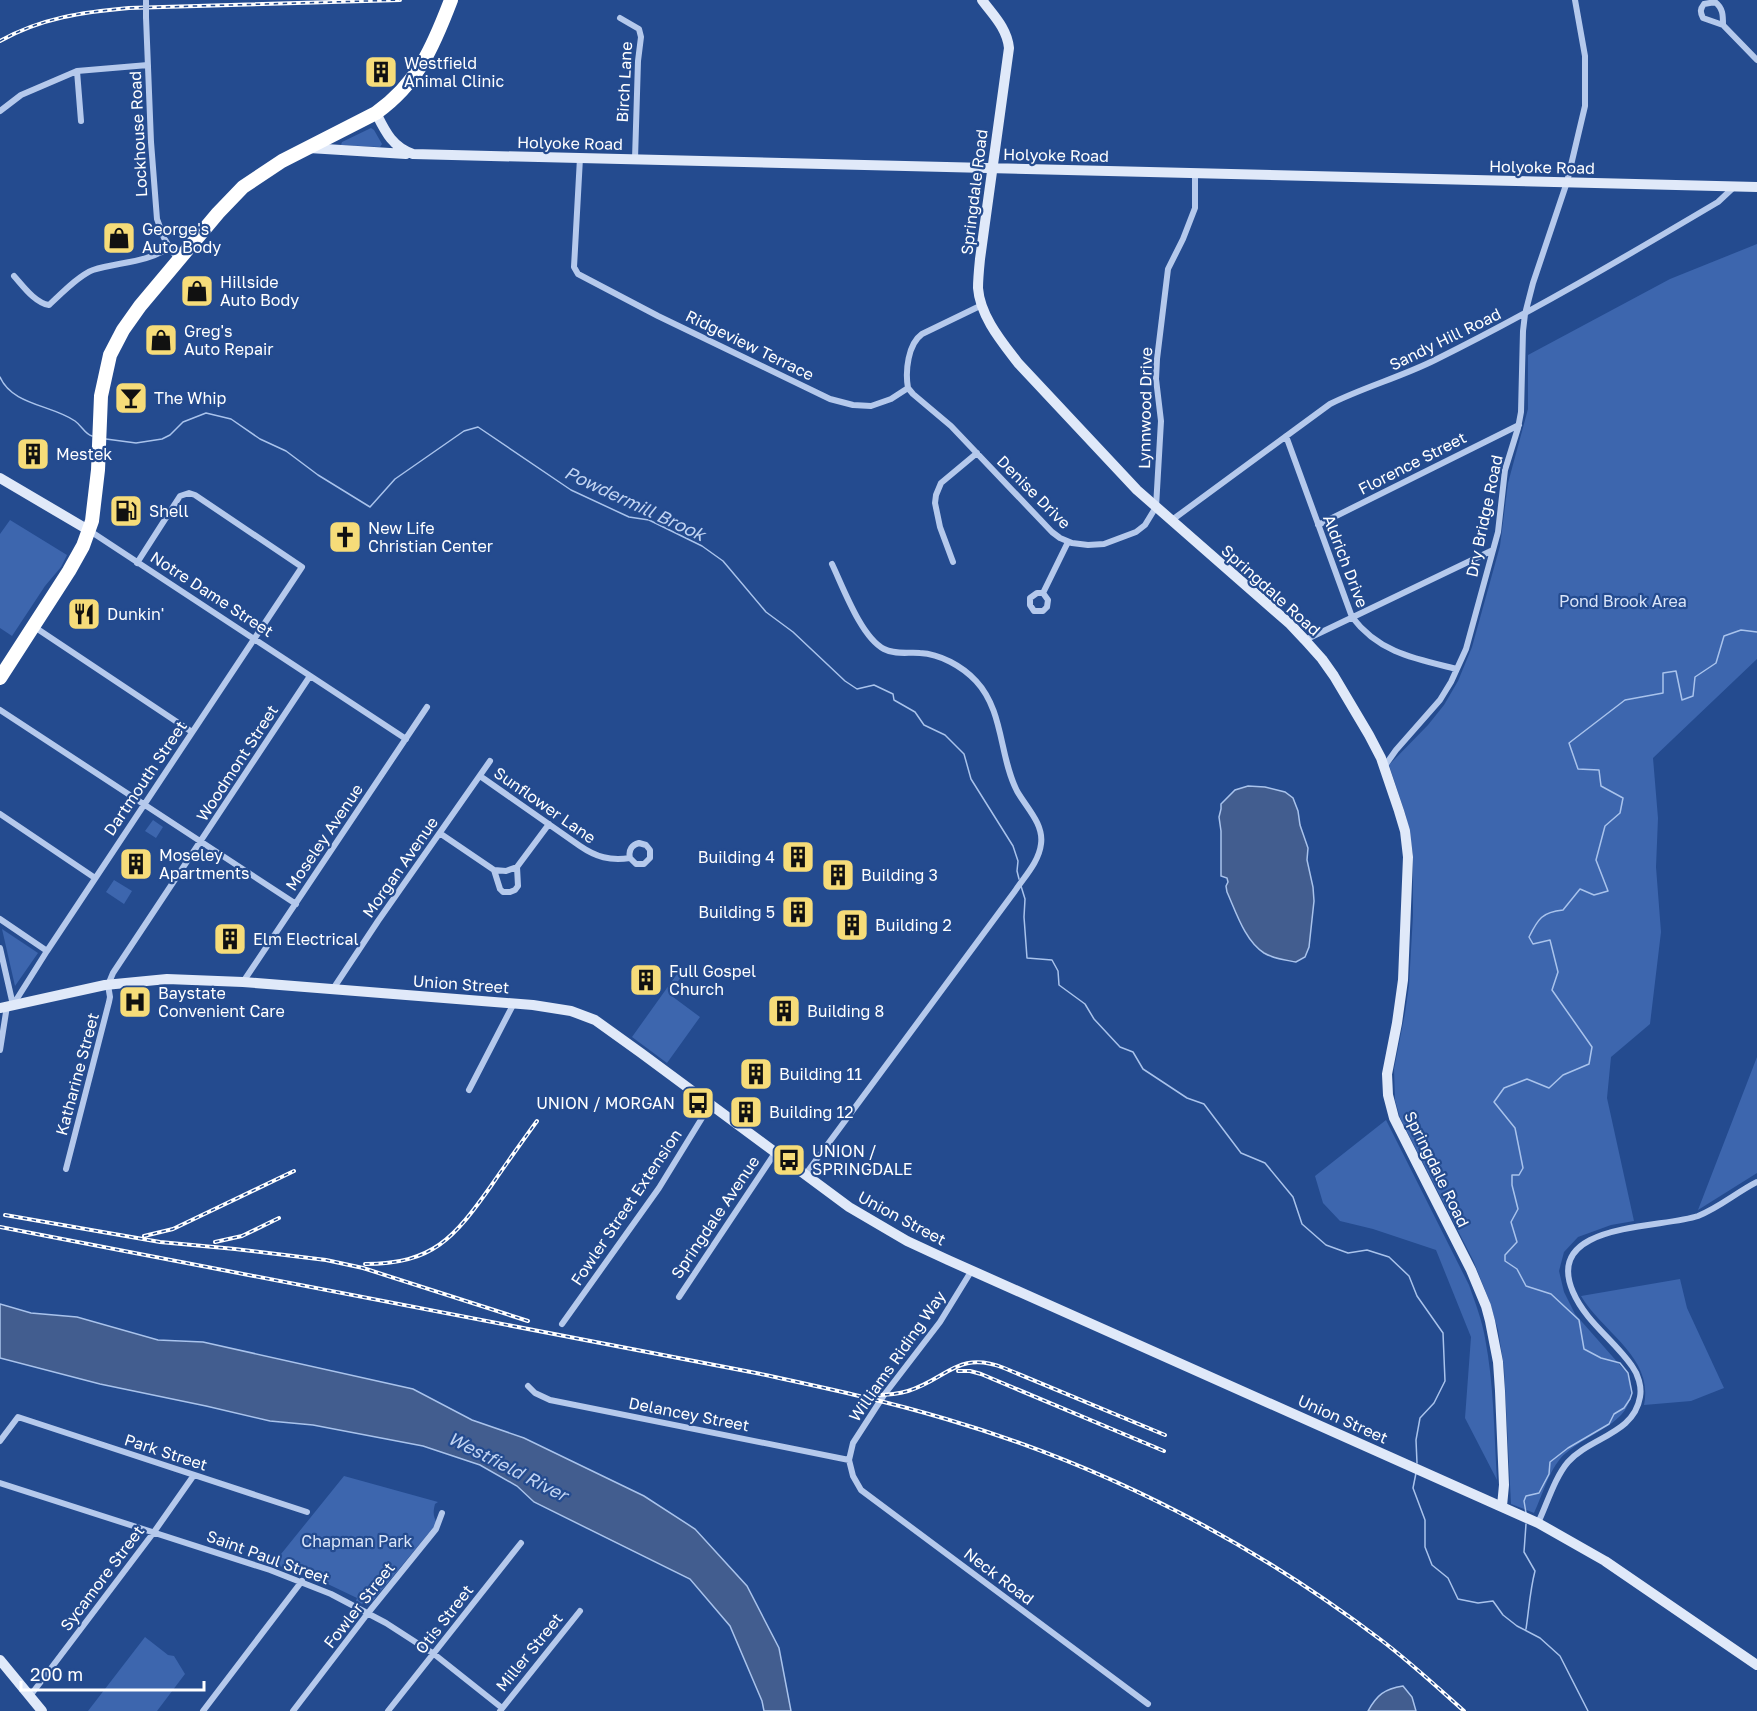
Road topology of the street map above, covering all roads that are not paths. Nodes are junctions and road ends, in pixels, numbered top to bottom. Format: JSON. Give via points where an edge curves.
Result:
{"nodes":[{"id":1,"x":146,"y":0,"type":"edge"},
{"id":2,"x":982,"y":0,"type":"edge"},
{"id":3,"x":1575,"y":0,"type":"edge"},
{"id":4,"x":449,"y":4,"type":"edge"},
{"id":5,"x":620,"y":18,"type":"dead end"},
{"id":6,"x":1723,"y":25,"type":"dead end"},
{"id":7,"x":1757,"y":60,"type":"edge"},
{"id":8,"x":148,"y":65,"type":"junction"},
{"id":9,"x":77,"y":71,"type":"junction"},
{"id":10,"x":0,"y":111,"type":"edge"},
{"id":11,"x":376,"y":112,"type":"junction"},
{"id":12,"x":81,"y":121,"type":"dead end"},
{"id":13,"x":309,"y":148,"type":"junction"},
{"id":14,"x":413,"y":154,"type":"junction"},
{"id":15,"x":580,"y":158,"type":"junction"},
{"id":16,"x":635,"y":159,"type":"junction"},
{"id":17,"x":992,"y":168,"type":"junction"},
{"id":18,"x":1195,"y":173,"type":"junction"},
{"id":19,"x":1567,"y":182,"type":"junction"},
{"id":20,"x":1735,"y":186,"type":"junction"},
{"id":21,"x":1757,"y":187,"type":"edge"},
{"id":22,"x":170,"y":248,"type":"junction"},
{"id":23,"x":178,"y":261,"type":"junction"},
{"id":24,"x":14,"y":276,"type":"dead end"},
{"id":25,"x":982,"y":305,"type":"junction"},
{"id":26,"x":1525,"y":314,"type":"junction"},
{"id":27,"x":908,"y":388,"type":"junction"},
{"id":28,"x":1519,"y":425,"type":"junction"},
{"id":29,"x":1286,"y":436,"type":"junction"},
{"id":30,"x":977,"y":453,"type":"junction"},
{"id":31,"x":0,"y":478,"type":"edge"},
{"id":32,"x":1156,"y":507,"type":"junction"},
{"id":33,"x":1172,"y":520,"type":"junction"},
{"id":34,"x":1318,"y":525,"type":"junction"},
{"id":35,"x":90,"y":531,"type":"junction"},
{"id":36,"x":1068,"y":542,"type":"junction"},
{"id":37,"x":1493,"y":550,"type":"junction"},
{"id":38,"x":137,"y":562,"type":"junction"},
{"id":39,"x":953,"y":562,"type":"dead end"},
{"id":40,"x":832,"y":564,"type":"dead end"},
{"id":41,"x":1043,"y":594,"type":"dead end"},
{"id":42,"x":1352,"y":617,"type":"junction"},
{"id":43,"x":33,"y":626,"type":"junction"},
{"id":44,"x":254,"y":640,"type":"junction"},
{"id":45,"x":1305,"y":640,"type":"junction"},
{"id":46,"x":1457,"y":669,"type":"junction"},
{"id":47,"x":310,"y":676,"type":"junction"},
{"id":48,"x":0,"y":678,"type":"edge"},
{"id":49,"x":427,"y":707,"type":"dead end"},
{"id":50,"x":0,"y":710,"type":"edge"},
{"id":51,"x":192,"y":732,"type":"junction"},
{"id":52,"x":406,"y":739,"type":"junction"},
{"id":53,"x":490,"y":761,"type":"dead end"},
{"id":54,"x":1384,"y":768,"type":"junction"},
{"id":55,"x":480,"y":776,"type":"junction"},
{"id":56,"x":144,"y":805,"type":"junction"},
{"id":57,"x":0,"y":814,"type":"edge"},
{"id":58,"x":549,"y":824,"type":"junction"},
{"id":59,"x":441,"y":834,"type":"junction"},
{"id":60,"x":202,"y":842,"type":"junction"},
{"id":61,"x":630,"y":858,"type":"dead end"},
{"id":62,"x":518,"y":867,"type":"junction"},
{"id":63,"x":494,"y":870,"type":"junction"},
{"id":64,"x":95,"y":878,"type":"junction"},
{"id":65,"x":296,"y":903,"type":"junction"},
{"id":66,"x":0,"y":919,"type":"edge"},
{"id":67,"x":0,"y":948,"type":"edge"},
{"id":68,"x":47,"y":951,"type":"junction"},
{"id":69,"x":243,"y":982,"type":"junction"},
{"id":70,"x":108,"y":985,"type":"junction"},
{"id":71,"x":333,"y":989,"type":"junction"},
{"id":72,"x":514,"y":1003,"type":"junction"},
{"id":73,"x":7,"y":1006,"type":"edge"},
{"id":74,"x":0,"y":1050,"type":"edge"},
{"id":75,"x":469,"y":1090,"type":"dead end"},
{"id":76,"x":710,"y":1105,"type":"junction"},
{"id":77,"x":775,"y":1153,"type":"junction"},
{"id":78,"x":66,"y":1169,"type":"dead end"},
{"id":79,"x":805,"y":1175,"type":"junction"},
{"id":80,"x":1757,"y":1182,"type":"edge"},
{"id":81,"x":972,"y":1270,"type":"junction"},
{"id":82,"x":679,"y":1297,"type":"dead end"},
{"id":83,"x":562,"y":1324,"type":"dead end"},
{"id":84,"x":528,"y":1386,"type":"dead end"},
{"id":85,"x":0,"y":1441,"type":"edge"},
{"id":86,"x":849,"y":1460,"type":"junction"},
{"id":87,"x":194,"y":1475,"type":"junction"},
{"id":88,"x":0,"y":1483,"type":"edge"},
{"id":89,"x":1502,"y":1506,"type":"junction"},
{"id":90,"x":307,"y":1512,"type":"dead end"},
{"id":91,"x":442,"y":1513,"type":"dead end"},
{"id":92,"x":1529,"y":1519,"type":"junction"},
{"id":93,"x":154,"y":1532,"type":"junction"},
{"id":94,"x":521,"y":1543,"type":"dead end"},
{"id":95,"x":302,"y":1581,"type":"junction"},
{"id":96,"x":580,"y":1611,"type":"dead end"},
{"id":97,"x":368,"y":1613,"type":"junction"},
{"id":98,"x":434,"y":1654,"type":"junction"},
{"id":99,"x":0,"y":1660,"type":"edge"},
{"id":100,"x":1757,"y":1665,"type":"edge"},
{"id":101,"x":30,"y":1696,"type":"junction"},
{"id":102,"x":1148,"y":1704,"type":"dead end"},
{"id":103,"x":501,"y":1710,"type":"edge"},
{"id":104,"x":42,"y":1711,"type":"edge"},
{"id":105,"x":203,"y":1711,"type":"edge"},
{"id":106,"x":293,"y":1711,"type":"edge"},
{"id":107,"x":388,"y":1711,"type":"edge"}],
"edges":[{"from":1,"to":8,"type":"street","name":"Lockhouse Road","bridge":true},
{"from":2,"to":17,"type":"street","name":"Springdale Road","via":[[1002,27],[1009,48]]},
{"from":3,"to":19,"type":"street","name":"Dry Bridge Road","via":[[1584,47],[1586,100]]},
{"from":4,"to":11,"type":"highway","via":[[424,63],[405,88]]},
{"from":5,"to":16,"type":"street","name":"Birch Lane","via":[[639,29],[641,36]]},
{"from":6,"to":7,"type":"street"},
{"from":8,"to":9,"type":"street"},
{"from":8,"to":22,"type":"street","name":"Lockhouse Road","via":[[156,211],[159,228]]},
{"from":9,"to":10,"type":"street","via":[[21,95]]},
{"from":9,"to":12,"type":"street"},
{"from":11,"to":13,"type":"highway"},
{"from":11,"to":14,"type":"street","via":[[391,141]]},
{"from":13,"to":14,"type":"street","name":"Holyoke Road"},
{"from":13,"to":23,"type":"highway","via":[[243,187]]},
{"from":14,"to":15,"type":"street","name":"Holyoke Road"},
{"from":15,"to":16,"type":"street","name":"Holyoke Road"},
{"from":15,"to":27,"type":"street","name":"Ridgeview Terrace","via":[[574,267],[578,274],[830,399],[871,406]]},
{"from":16,"to":17,"type":"street","name":"Holyoke Road"},
{"from":17,"to":18,"type":"street","name":"Holyoke Road"},
{"from":17,"to":25,"type":"street","name":"Springdale Road","via":[[979,273]]},
{"from":18,"to":19,"type":"street","name":"Holyoke Road"},
{"from":18,"to":32,"type":"street","name":"Lynnwood Drive","via":[[1195,208],[1168,269],[1157,359],[1161,421]]},
{"from":19,"to":20,"type":"street","name":"Holyoke Road"},
{"from":19,"to":26,"type":"street","name":"Dry Bridge Road"},
{"from":20,"to":21,"type":"street","name":"Holyoke Road"},
{"from":20,"to":26,"type":"street","name":"Sandy Hill Road","via":[[1718,202]]},
{"from":22,"to":23,"type":"street","name":"Lockhouse Road"},
{"from":22,"to":24,"type":"street","via":[[147,258],[91,271],[49,305],[28,292]]},
{"from":23,"to":35,"type":"highway","via":[[123,330],[105,374],[97,491]]},
{"from":25,"to":27,"type":"street","via":[[917,338],[911,353]]},
{"from":25,"to":32,"type":"street","name":"Springdale Road","via":[[1018,363]]},
{"from":26,"to":28,"type":"street","name":"Dry Bridge Road"},
{"from":26,"to":29,"type":"street","name":"Sandy Hill Road","via":[[1418,369],[1330,404]]},
{"from":27,"to":30,"type":"street","name":"Denise Drive"},
{"from":28,"to":34,"type":"street","name":"Florence Street"},
{"from":28,"to":37,"type":"street","name":"Dry Bridge Road","via":[[1505,470]]},
{"from":29,"to":33,"type":"street","name":"Sandy Hill Road"},
{"from":29,"to":34,"type":"street","name":"Aldrich Drive"},
{"from":30,"to":36,"type":"street","name":"Denise Drive","via":[[1052,532]]},
{"from":30,"to":39,"type":"street","via":[[941,483],[936,495],[940,526]]},
{"from":31,"to":35,"type":"street","name":"Notre Dame Street"},
{"from":32,"to":33,"type":"street","name":"Springdale Road"},
{"from":32,"to":36,"type":"street","name":"Denise Drive","via":[[1145,525],[1122,538],[1098,545]]},
{"from":33,"to":45,"type":"street","name":"Springdale Road"},
{"from":34,"to":42,"type":"street","name":"Aldrich Drive"},
{"from":35,"to":38,"type":"street","name":"Notre Dame Street"},
{"from":35,"to":43,"type":"highway"},
{"from":36,"to":41,"type":"street"},
{"from":37,"to":42,"type":"street"},
{"from":37,"to":46,"type":"street","name":"Dry Bridge Road"},
{"from":38,"to":44,"type":"street","name":"Notre Dame Street"},
{"from":38,"to":44,"type":"street","name":"Dartmouth Street","via":[[178,499],[186,493],[195,495],[302,567]]},
{"from":40,"to":79,"type":"street","via":[[866,634],[883,649],[946,660],[977,682],[997,720],[1016,790],[1034,818],[1042,842],[1035,863]]},
{"from":42,"to":45,"type":"street"},
{"from":42,"to":46,"type":"street","name":"Aldrich Drive","via":[[1372,638],[1389,648],[1424,662]]},
{"from":43,"to":48,"type":"highway"},
{"from":43,"to":51,"type":"street"},
{"from":44,"to":47,"type":"street","name":"Notre Dame Street"},
{"from":44,"to":51,"type":"street","name":"Dartmouth Street"},
{"from":45,"to":54,"type":"street","name":"Springdale Road","via":[[1334,676]]},
{"from":46,"to":54,"type":"street","name":"Dry Bridge Road","via":[[1440,700]]},
{"from":47,"to":52,"type":"street","name":"Notre Dame Street"},
{"from":47,"to":60,"type":"street","name":"Woodmont Street"},
{"from":49,"to":52,"type":"street","name":"Moseley Avenue"},
{"from":50,"to":56,"type":"street"},
{"from":51,"to":56,"type":"street","name":"Dartmouth Street"},
{"from":52,"to":65,"type":"street","name":"Moseley Avenue"},
{"from":53,"to":55,"type":"street","name":"Morgan Avenue"},
{"from":54,"to":89,"type":"street","name":"Springdale Road","via":[[1405,831],[1408,857],[1403,980],[1388,1066],[1388,1095],[1394,1118],[1470,1270],[1490,1321],[1500,1391]]},
{"from":55,"to":58,"type":"street","name":"Sunflower Lane"},
{"from":55,"to":59,"type":"street","name":"Morgan Avenue"},
{"from":56,"to":60,"type":"street"},
{"from":56,"to":64,"type":"street","name":"Dartmouth Street"},
{"from":57,"to":64,"type":"street"},
{"from":58,"to":61,"type":"street","name":"Sunflower Lane","via":[[596,856]]},
{"from":58,"to":62,"type":"street"},
{"from":59,"to":63,"type":"street"},
{"from":59,"to":71,"type":"street","name":"Morgan Avenue"},
{"from":60,"to":65,"type":"street"},
{"from":60,"to":70,"type":"street","name":"Woodmont Street"},
{"from":62,"to":63,"type":"street","via":[[506,872]]},
{"from":62,"to":63,"type":"street","via":[[518,886],[510,892],[500,889]]},
{"from":64,"to":68,"type":"street","name":"Dartmouth Street"},
{"from":65,"to":69,"type":"street","name":"Moseley Avenue"},
{"from":66,"to":68,"type":"street"},
{"from":67,"to":73,"type":"street"},
{"from":68,"to":73,"type":"street","name":"Dartmouth Street"},
{"from":69,"to":70,"type":"street","name":"Union Street","via":[[167,979]]},
{"from":69,"to":71,"type":"street","name":"Union Street"},
{"from":70,"to":73,"type":"street","name":"Union Street"},
{"from":70,"to":78,"type":"street","name":"Katharine Street","via":[[109,1002]]},
{"from":71,"to":72,"type":"street","name":"Union Street"},
{"from":72,"to":75,"type":"street"},
{"from":72,"to":76,"type":"street","name":"Union Street","via":[[562,1009],[595,1020]]},
{"from":73,"to":74,"type":"street"},
{"from":76,"to":77,"type":"street","name":"Union Street"},
{"from":76,"to":83,"type":"street","name":"Fowler Street Extension","via":[[659,1188]]},
{"from":77,"to":79,"type":"street","name":"Union Street"},
{"from":77,"to":82,"type":"street","name":"Springdale Avenue"},
{"from":79,"to":81,"type":"street","name":"Union Street","via":[[875,1223]]},
{"from":80,"to":92,"type":"street","via":[[1699,1215],[1595,1237],[1574,1251],[1568,1274],[1572,1290],[1590,1319],[1633,1367],[1640,1395],[1635,1412],[1624,1425],[1569,1461]]},
{"from":81,"to":86,"type":"street","name":"Williams Riding Way","via":[[940,1322],[862,1427]]},
{"from":81,"to":89,"type":"street","name":"Union Street"},
{"from":84,"to":86,"type":"street","name":"Delancey Street","via":[[550,1400]]},
{"from":85,"to":87,"type":"street","name":"Park Street","via":[[18,1417]]},
{"from":86,"to":102,"type":"street","name":"Neck Road","via":[[861,1490]]},
{"from":87,"to":90,"type":"street","name":"Park Street"},
{"from":87,"to":93,"type":"street","name":"Sycamore Street"},
{"from":88,"to":93,"type":"street","name":"Saint Paul Street"},
{"from":89,"to":92,"type":"street","name":"Union Street"},
{"from":91,"to":97,"type":"street","name":"Fowler Street","via":[[436,1529]]},
{"from":92,"to":100,"type":"street","name":"Union Street","via":[[1605,1561]]},
{"from":93,"to":95,"type":"street","name":"Saint Paul Street"},
{"from":93,"to":101,"type":"street","name":"Sycamore Street"},
{"from":94,"to":98,"type":"street","name":"Otis Street"},
{"from":95,"to":97,"type":"street","name":"Saint Paul Street"},
{"from":95,"to":105,"type":"street"},
{"from":96,"to":103,"type":"street","name":"Miller Street"},
{"from":97,"to":98,"type":"street","name":"Saint Paul Street"},
{"from":97,"to":106,"type":"street","name":"Fowler Street"},
{"from":98,"to":103,"type":"street","name":"Saint Paul Street"},
{"from":98,"to":107,"type":"street","name":"Otis Street"},
{"from":99,"to":101,"type":"street"},
{"from":101,"to":104,"type":"street"}]}
